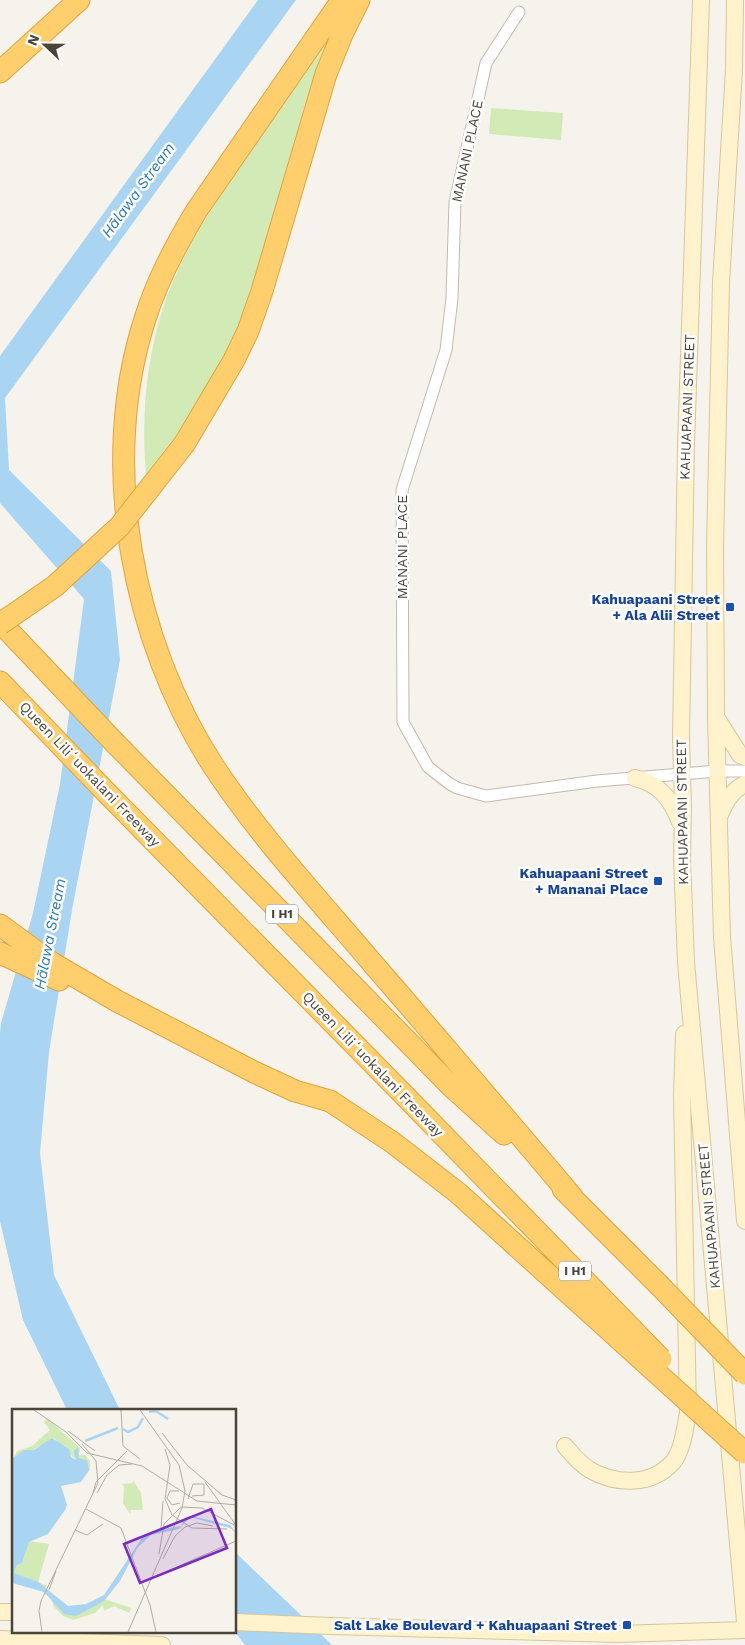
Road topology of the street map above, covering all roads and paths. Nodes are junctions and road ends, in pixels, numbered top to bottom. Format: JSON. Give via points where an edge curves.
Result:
{"nodes":[{"id":1,"x":79,"y":0,"type":"edge"},
{"id":2,"x":342,"y":0,"type":"edge"},
{"id":3,"x":358,"y":0,"type":"edge"},
{"id":4,"x":702,"y":0,"type":"edge"},
{"id":5,"x":735,"y":0,"type":"edge"},
{"id":6,"x":519,"y":12,"type":"dead end"},
{"id":7,"x":0,"y":72,"type":"edge"},
{"id":8,"x":0,"y":623,"type":"edge"},
{"id":9,"x":0,"y":682,"type":"edge"},
{"id":10,"x":716,"y":716,"type":"junction"},
{"id":11,"x":745,"y":757,"type":"edge"},
{"id":12,"x":718,"y":771,"type":"junction"},
{"id":13,"x":745,"y":771,"type":"edge"},
{"id":14,"x":682,"y":775,"type":"junction"},
{"id":15,"x":634,"y":778,"type":"junction"},
{"id":16,"x":745,"y":784,"type":"edge"},
{"id":17,"x":720,"y":815,"type":"junction"},
{"id":18,"x":682,"y":827,"type":"junction"},
{"id":19,"x":3,"y":927,"type":"edge"},
{"id":20,"x":0,"y":953,"type":"edge"},
{"id":21,"x":686,"y":962,"type":"junction"},
{"id":22,"x":70,"y":979,"type":"junction"},
{"id":23,"x":573,"y":1198,"type":"junction"},
{"id":24,"x":745,"y":1221,"type":"edge"},
{"id":25,"x":745,"y":1374,"type":"edge"},
{"id":26,"x":565,"y":1446,"type":"dead end"},
{"id":27,"x":745,"y":1446,"type":"edge"},
{"id":28,"x":745,"y":1453,"type":"edge"},
{"id":29,"x":236,"y":1622,"type":"edge"},
{"id":30,"x":745,"y":1622,"type":"edge"},
{"id":31,"x":745,"y":1630,"type":"edge"},
{"id":32,"x":0,"y":1639,"type":"edge"},
{"id":33,"x":25,"y":1639,"type":"edge"},
{"id":34,"x":162,"y":1645,"type":"edge"}],
"edges":[{"from":1,"to":7,"type":"highway"},
{"from":2,"to":23,"type":"highway","via":[[197,210],[158,282],[144,320],[126,406],[123,451],[131,553],[160,657],[213,765],[266,838]]},
{"from":3,"to":8,"type":"highway","bridge":true,"via":[[326,74],[266,276],[248,331],[234,360],[186,443],[120,526],[55,586]]},
{"from":4,"to":14,"type":"main road","name":"KAHUAPAANI STREET","via":[[686,446]]},
{"from":5,"to":10,"type":"main road","via":[[721,282],[715,546]]},
{"from":6,"to":15,"type":"street","name":"MANANI PLACE","via":[[486,63],[455,202],[452,298],[446,350],[402,490],[403,722],[428,767],[457,788],[486,796]]},
{"from":8,"to":23,"type":"highway","number":"I H1","via":[[451,1086]]},
{"from":9,"to":27,"type":"highway","name":"Queen Liliʻuokalani Freeway","number":"I H1","bridge":true},
{"from":10,"to":11,"type":"main road","via":[[740,755]]},
{"from":10,"to":12,"type":"main road"},
{"from":12,"to":13,"type":"street","name":"MANANI PLACE"},
{"from":12,"to":14,"type":"street","name":"MANANI PLACE"},
{"from":12,"to":17,"type":"main road"},
{"from":14,"to":15,"type":"street","name":"MANANI PLACE"},
{"from":14,"to":18,"type":"main road","name":"KAHUAPAANI STREET"},
{"from":15,"to":18,"type":"main road","via":[[655,785],[665,795],[674,806]]},
{"from":16,"to":17,"type":"main road","via":[[725,802]]},
{"from":17,"to":24,"type":"main road","via":[[722,937]]},
{"from":18,"to":21,"type":"main road","name":"KAHUAPAANI STREET"},
{"from":19,"to":22,"type":"highway"},
{"from":20,"to":22,"type":"highway"},
{"from":21,"to":26,"type":"main road","via":[[682,1095],[688,1413],[682,1441],[674,1461],[663,1470],[646,1479],[628,1482],[591,1470]]},
{"from":21,"to":30,"type":"main road","name":"KAHUAPAANI STREET"},
{"from":22,"to":28,"type":"highway","bridge":true,"via":[[254,1072],[295,1091],[330,1101],[392,1142],[458,1193]]},
{"from":23,"to":25,"type":"highway","number":"I H1","bridge":true},
{"from":29,"to":31,"type":"main road","via":[[618,1634]]},
{"from":32,"to":33,"type":"main road"},
{"from":33,"to":34,"type":"main road"}]}
